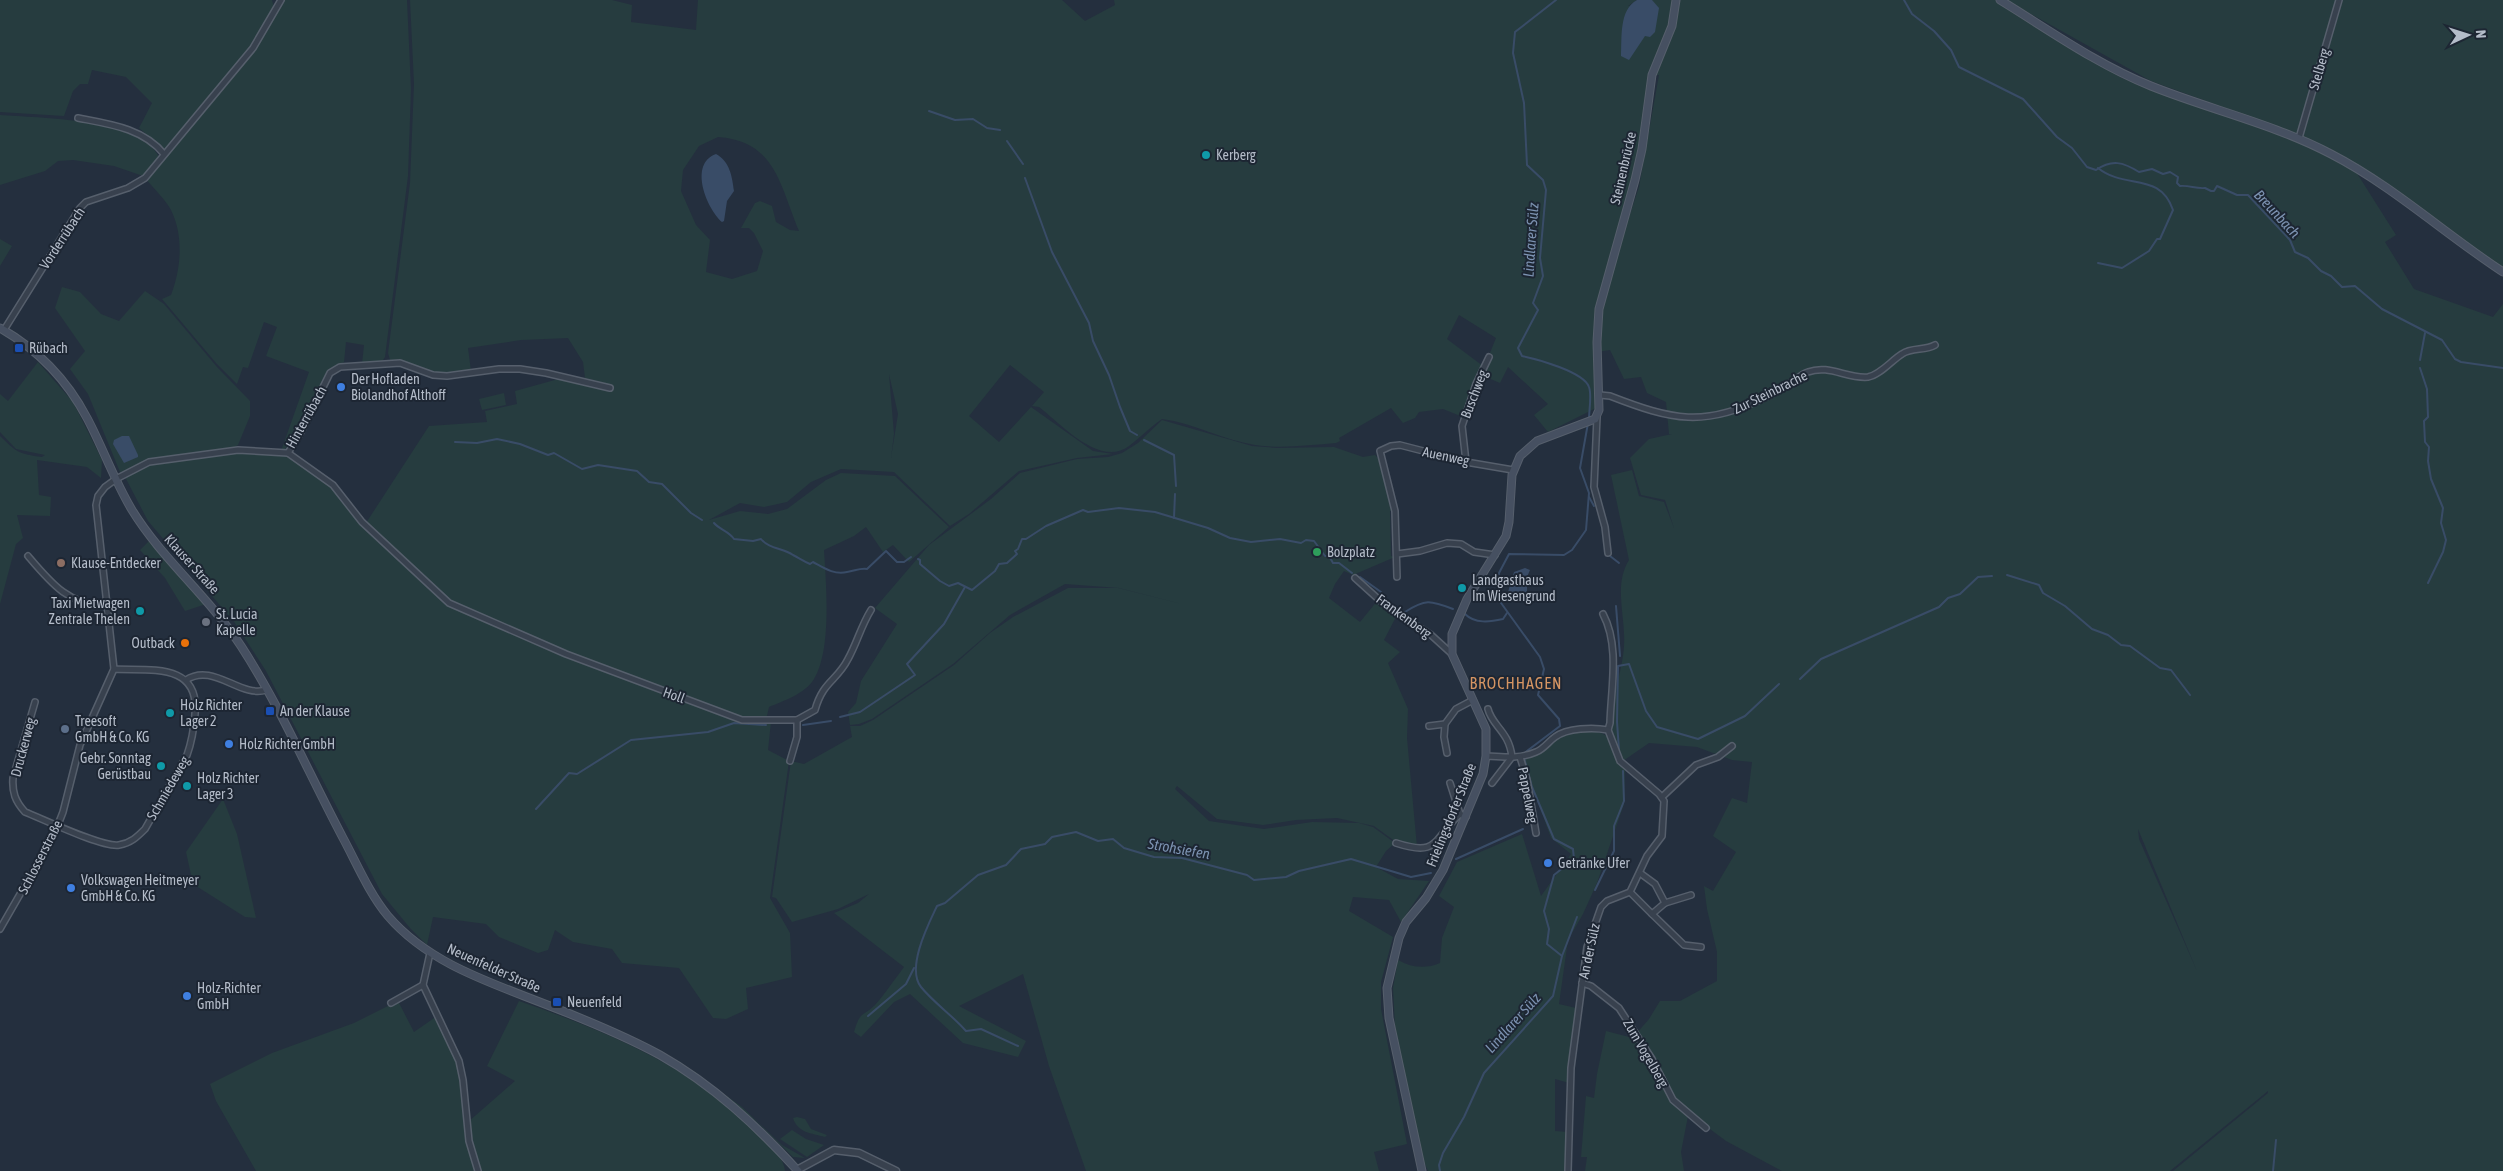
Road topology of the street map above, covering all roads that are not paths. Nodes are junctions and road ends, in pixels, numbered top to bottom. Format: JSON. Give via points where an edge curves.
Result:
{"nodes":[{"id":1,"x":281,"y":0,"type":"edge"},
{"id":2,"x":1676,"y":0,"type":"edge"},
{"id":3,"x":2000,"y":0,"type":"edge"},
{"id":4,"x":2339,"y":0,"type":"edge"},
{"id":5,"x":78,"y":118,"type":"dead end"},
{"id":6,"x":2299,"y":138,"type":"junction"},
{"id":7,"x":164,"y":154,"type":"junction"},
{"id":8,"x":2503,"y":272,"type":"edge"},
{"id":9,"x":2,"y":329,"type":"edge"},
{"id":10,"x":1934,"y":345,"type":"dead end"},
{"id":11,"x":1488,"y":357,"type":"dead end"},
{"id":12,"x":610,"y":388,"type":"dead end"},
{"id":13,"x":1600,"y":395,"type":"junction"},
{"id":14,"x":1596,"y":418,"type":"junction"},
{"id":15,"x":288,"y":453,"type":"junction"},
{"id":16,"x":1466,"y":462,"type":"junction"},
{"id":17,"x":1514,"y":470,"type":"junction"},
{"id":18,"x":116,"y":479,"type":"junction"},
{"id":19,"x":1608,"y":553,"type":"dead end"},
{"id":20,"x":1397,"y":554,"type":"junction"},
{"id":21,"x":1494,"y":555,"type":"junction"},
{"id":22,"x":28,"y":556,"type":"dead end"},
{"id":23,"x":1355,"y":578,"type":"dead end"},
{"id":24,"x":1397,"y":578,"type":"dead end"},
{"id":25,"x":106,"y":605,"type":"junction"},
{"id":26,"x":871,"y":610,"type":"dead end"},
{"id":27,"x":1603,"y":614,"type":"dead end"},
{"id":28,"x":1452,"y":654,"type":"junction"},
{"id":29,"x":114,"y":669,"type":"junction"},
{"id":30,"x":186,"y":680,"type":"junction"},
{"id":31,"x":266,"y":690,"type":"junction"},
{"id":32,"x":1473,"y":700,"type":"junction"},
{"id":33,"x":35,"y":702,"type":"dead end"},
{"id":34,"x":1488,"y":708,"type":"dead end"},
{"id":35,"x":797,"y":720,"type":"junction"},
{"id":36,"x":1445,"y":724,"type":"junction"},
{"id":37,"x":1429,"y":726,"type":"dead end"},
{"id":38,"x":1608,"y":730,"type":"junction"},
{"id":39,"x":1732,"y":746,"type":"dead end"},
{"id":40,"x":1448,"y":753,"type":"dead end"},
{"id":41,"x":1486,"y":756,"type":"junction"},
{"id":42,"x":1512,"y":757,"type":"junction"},
{"id":43,"x":1520,"y":757,"type":"junction"},
{"id":44,"x":790,"y":761,"type":"dead end"},
{"id":45,"x":1450,"y":783,"type":"dead end"},
{"id":46,"x":1492,"y":783,"type":"dead end"},
{"id":47,"x":1662,"y":797,"type":"junction"},
{"id":48,"x":1462,"y":816,"type":"junction"},
{"id":49,"x":58,"y":826,"type":"junction"},
{"id":50,"x":1536,"y":833,"type":"dead end"},
{"id":51,"x":1396,"y":843,"type":"dead end"},
{"id":52,"x":1640,"y":873,"type":"junction"},
{"id":53,"x":1630,"y":892,"type":"junction"},
{"id":54,"x":1692,"y":895,"type":"dead end"},
{"id":55,"x":1665,"y":903,"type":"junction"},
{"id":56,"x":1652,"y":914,"type":"junction"},
{"id":57,"x":0,"y":929,"type":"edge"},
{"id":58,"x":1700,"y":947,"type":"dead end"},
{"id":59,"x":430,"y":953,"type":"junction"},
{"id":60,"x":1582,"y":983,"type":"junction"},
{"id":61,"x":423,"y":985,"type":"junction"},
{"id":62,"x":391,"y":1003,"type":"dead end"},
{"id":63,"x":1706,"y":1128,"type":"dead end"},
{"id":64,"x":478,"y":1171,"type":"edge"},
{"id":65,"x":797,"y":1171,"type":"edge"},
{"id":66,"x":896,"y":1171,"type":"edge"},
{"id":67,"x":1422,"y":1171,"type":"edge"},
{"id":68,"x":1568,"y":1171,"type":"edge"}],
"edges":[{"from":1,"to":7,"type":"street","name":"Vorderrübach","via":[[253,48]]},
{"from":2,"to":13,"type":"main road","name":"Steinenbrücke","via":[[1672,26],[1652,75],[1642,149],[1598,309]]},
{"from":3,"to":6,"type":"main road","via":[[2114,69],[2151,86]]},
{"from":4,"to":6,"type":"street","name":"Stelberg"},
{"from":5,"to":7,"type":"street","via":[[139,133]]},
{"from":6,"to":8,"type":"main road","via":[[2352,165]]},
{"from":7,"to":9,"type":"street","name":"Vorderrübach","via":[[145,178],[128,188],[86,202],[80,208]]},
{"from":9,"to":18,"type":"main road","name":"Klauser Straße","via":[[45,361],[71,391]]},
{"from":10,"to":13,"type":"street","name":"Zur Steinbrache","via":[[1903,353],[1870,377],[1856,377],[1826,369],[1807,372],[1751,404],[1709,418],[1673,417]]},
{"from":11,"to":16,"type":"street","name":"Buschweg","via":[[1462,426]]},
{"from":12,"to":15,"type":"street","name":"Hinterrübach","via":[[520,369],[447,376],[433,375],[400,363],[340,367],[330,373],[302,432]]},
{"from":13,"to":14,"type":"main road"},
{"from":14,"to":17,"type":"main road","name":"Frielingsdorfer Straße","via":[[1529,446]]},
{"from":14,"to":19,"type":"street","via":[[1594,487]]},
{"from":15,"to":18,"type":"street","name":"Hinterrübach","via":[[238,450],[163,459],[149,462]]},
{"from":15,"to":35,"type":"street","name":"Holl","via":[[333,485],[362,522],[449,603],[659,690],[742,720]]},
{"from":16,"to":17,"type":"street","name":"Auenweg"},
{"from":16,"to":20,"type":"street","name":"Auenweg","via":[[1400,445],[1380,451],[1395,511]]},
{"from":17,"to":21,"type":"main road","name":"Frielingsdorfer Straße","via":[[1506,536]]},
{"from":18,"to":25,"type":"street","via":[[98,496],[96,505]]},
{"from":18,"to":31,"type":"main road","name":"Klauser Straße","via":[[142,526],[221,617]]},
{"from":20,"to":21,"type":"street","via":[[1447,543]]},
{"from":20,"to":24,"type":"street"},
{"from":21,"to":28,"type":"main road","name":"Frielingsdorfer Straße","via":[[1453,627]]},
{"from":22,"to":25,"type":"street","via":[[77,602]]},
{"from":23,"to":28,"type":"street","name":"Frankenberg","via":[[1386,606],[1425,630]]},
{"from":25,"to":29,"type":"street"},
{"from":26,"to":35,"type":"street","via":[[846,664],[820,694],[815,710]]},
{"from":27,"to":38,"type":"street","via":[[1613,649]]},
{"from":28,"to":32,"type":"main road","name":"Frielingsdorfer Straße"},
{"from":29,"to":30,"type":"street","via":[[169,673]]},
{"from":29,"to":49,"type":"street","name":"Schlosserstraße","via":[[80,745]]},
{"from":30,"to":31,"type":"street","via":[[191,676],[212,676],[258,693]]},
{"from":30,"to":49,"type":"street","name":"Schmiedeweg","via":[[193,687],[196,702],[191,744],[144,829],[135,839],[118,846]]},
{"from":31,"to":59,"type":"main road","name":"Klauser Straße","via":[[372,895],[402,931]]},
{"from":32,"to":36,"type":"street","via":[[1456,709]]},
{"from":32,"to":41,"type":"main road","name":"Frielingsdorfer Straße","via":[[1486,730]]},
{"from":33,"to":49,"type":"street","name":"Druckerweg","via":[[12,788],[17,804],[25,812]]},
{"from":34,"to":42,"type":"street","via":[[1505,733]]},
{"from":35,"to":44,"type":"street","via":[[797,737]]},
{"from":36,"to":37,"type":"street"},
{"from":36,"to":40,"type":"street"},
{"from":38,"to":43,"type":"street","via":[[1564,733],[1555,736],[1538,751]]},
{"from":38,"to":47,"type":"street","via":[[1620,761]]},
{"from":39,"to":47,"type":"street","via":[[1718,757],[1696,765]]},
{"from":41,"to":42,"type":"street"},
{"from":41,"to":48,"type":"main road","name":"Frielingsdorfer Straße","via":[[1483,774]]},
{"from":42,"to":43,"type":"street"},
{"from":42,"to":46,"type":"street"},
{"from":43,"to":50,"type":"street","name":"Pappelweg"},
{"from":45,"to":48,"type":"street"},
{"from":47,"to":52,"type":"street","via":[[1662,836],[1647,856]]},
{"from":48,"to":51,"type":"street","via":[[1428,848],[1418,849]]},
{"from":48,"to":67,"type":"main road","name":"Frielingsdorfer Straße","via":[[1436,884],[1410,916],[1401,933],[1388,976],[1389,1018]]},
{"from":49,"to":57,"type":"street","name":"Schlosserstraße"},
{"from":52,"to":53,"type":"street"},
{"from":52,"to":55,"type":"street","via":[[1655,884]]},
{"from":53,"to":56,"type":"street"},
{"from":53,"to":60,"type":"street","name":"An der Sülz","via":[[1607,901],[1601,907],[1587,947]]},
{"from":54,"to":55,"type":"street"},
{"from":55,"to":56,"type":"street"},
{"from":56,"to":58,"type":"street","via":[[1684,945]]},
{"from":59,"to":61,"type":"street","name":"Neuenfelder Straße"},
{"from":59,"to":65,"type":"main road","name":"Neuenfelder Straße","via":[[659,1055],[705,1084],[740,1113]]},
{"from":60,"to":63,"type":"street","name":"Zum Vogelberg","via":[[1620,1008],[1673,1100]]},
{"from":60,"to":68,"type":"street","name":"An der Sülz","via":[[1571,1068]]},
{"from":61,"to":62,"type":"street"},
{"from":61,"to":64,"type":"street","via":[[459,1061],[466,1128]]},
{"from":65,"to":66,"type":"street","via":[[834,1150],[859,1153]]}]}
